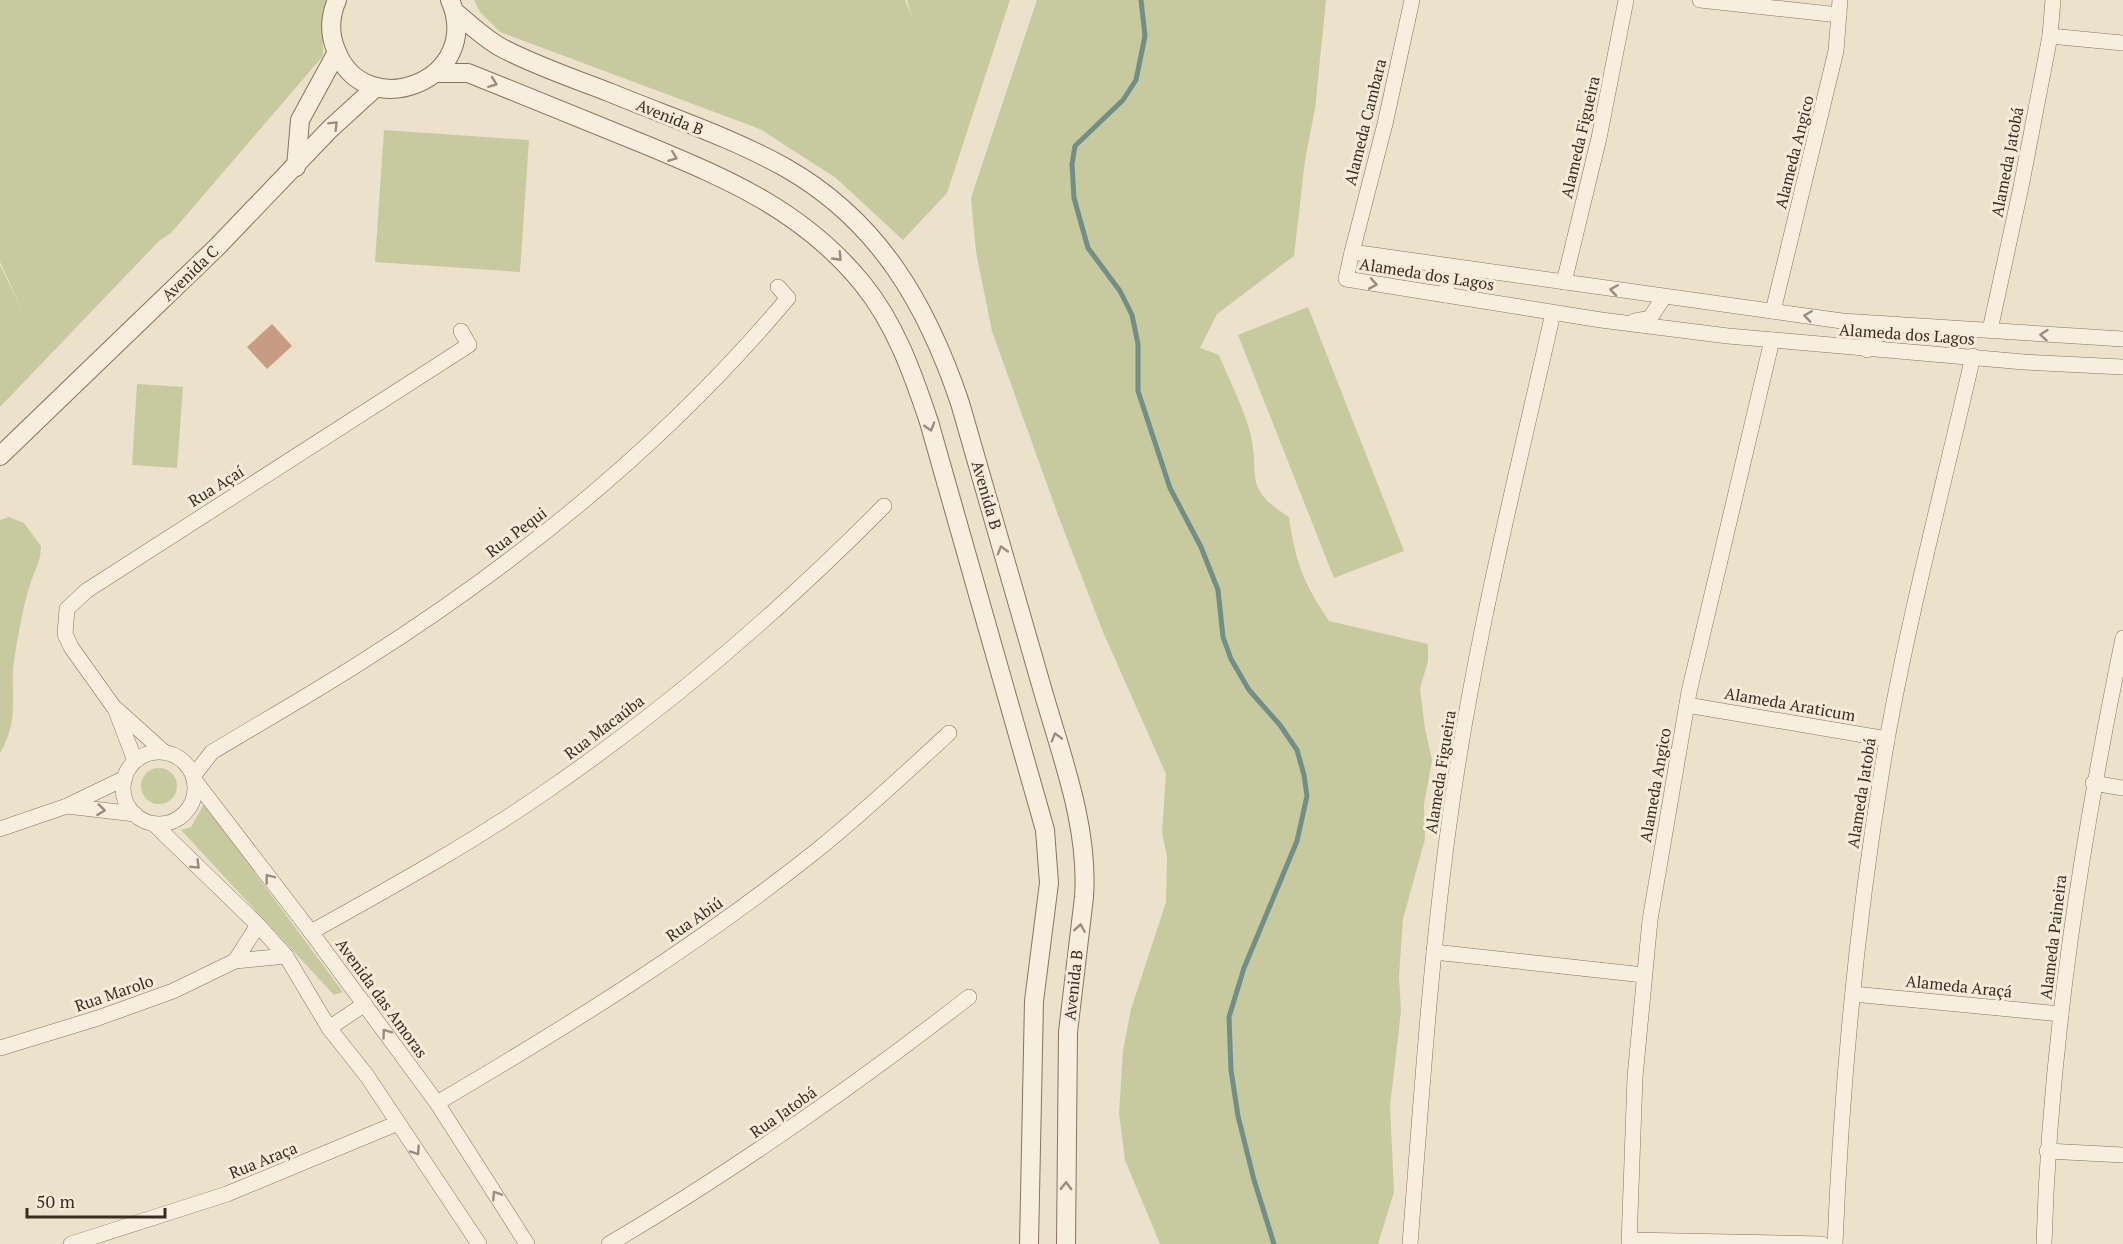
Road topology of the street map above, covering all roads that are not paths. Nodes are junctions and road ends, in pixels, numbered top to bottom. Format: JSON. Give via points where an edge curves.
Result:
{"nodes":[{"id":1,"x":337,"y":0,"type":"edge"},
{"id":2,"x":1412,"y":0,"type":"edge"},
{"id":3,"x":1626,"y":0,"type":"edge"},
{"id":4,"x":1700,"y":0,"type":"edge"},
{"id":5,"x":2053,"y":0,"type":"edge"},
{"id":6,"x":453,"y":6,"type":"edge"},
{"id":7,"x":1840,"y":8,"type":"edge"},
{"id":8,"x":2050,"y":36,"type":"junction"},
{"id":9,"x":2123,"y":43,"type":"edge"},
{"id":10,"x":337,"y":52,"type":"junction"},
{"id":11,"x":436,"y":73,"type":"junction"},
{"id":12,"x":376,"y":87,"type":"junction"},
{"id":13,"x":296,"y":167,"type":"junction"},
{"id":14,"x":1352,"y":252,"type":"junction"},
{"id":15,"x":1504,"y":275,"type":"junction"},
{"id":16,"x":1564,"y":282,"type":"junction"},
{"id":17,"x":778,"y":287,"type":"dead end"},
{"id":18,"x":1445,"y":295,"type":"junction"},
{"id":19,"x":1664,"y":297,"type":"junction"},
{"id":20,"x":1773,"y":311,"type":"junction"},
{"id":21,"x":1553,"y":312,"type":"junction"},
{"id":22,"x":1601,"y":320,"type":"junction"},
{"id":23,"x":1925,"y":328,"type":"junction"},
{"id":24,"x":1990,"y":330,"type":"junction"},
{"id":25,"x":461,"y":331,"type":"dead end"},
{"id":26,"x":2083,"y":338,"type":"junction"},
{"id":27,"x":2123,"y":339,"type":"edge"},
{"id":28,"x":1772,"y":340,"type":"junction"},
{"id":29,"x":1867,"y":350,"type":"junction"},
{"id":30,"x":1973,"y":356,"type":"junction"},
{"id":31,"x":2024,"y":363,"type":"junction"},
{"id":32,"x":2123,"y":367,"type":"edge"},
{"id":33,"x":0,"y":456,"type":"edge"},
{"id":34,"x":884,"y":506,"type":"dead end"},
{"id":35,"x":2123,"y":638,"type":"edge"},
{"id":36,"x":113,"y":705,"type":"junction"},
{"id":37,"x":1687,"y":705,"type":"junction"},
{"id":38,"x":949,"y":733,"type":"dead end"},
{"id":39,"x":1887,"y":739,"type":"junction"},
{"id":40,"x":212,"y":753,"type":"junction"},
{"id":41,"x":170,"y":754,"type":"junction"},
{"id":42,"x":135,"y":761,"type":"junction"},
{"id":43,"x":124,"y":778,"type":"junction"},
{"id":44,"x":195,"y":779,"type":"junction"},
{"id":45,"x":2093,"y":783,"type":"junction"},
{"id":46,"x":2123,"y":788,"type":"edge"},
{"id":47,"x":67,"y":806,"type":"junction"},
{"id":48,"x":135,"y":814,"type":"junction"},
{"id":49,"x":154,"y":824,"type":"junction"},
{"id":50,"x":0,"y":829,"type":"edge"},
{"id":51,"x":258,"y":925,"type":"junction"},
{"id":52,"x":311,"y":932,"type":"junction"},
{"id":53,"x":1434,"y":952,"type":"junction"},
{"id":54,"x":286,"y":956,"type":"junction"},
{"id":55,"x":235,"y":961,"type":"junction"},
{"id":56,"x":1644,"y":975,"type":"junction"},
{"id":57,"x":1853,"y":994,"type":"junction"},
{"id":58,"x":969,"y":997,"type":"dead end"},
{"id":59,"x":365,"y":1004,"type":"junction"},
{"id":60,"x":2061,"y":1014,"type":"junction"},
{"id":61,"x":329,"y":1028,"type":"junction"},
{"id":62,"x":0,"y":1048,"type":"edge"},
{"id":63,"x":437,"y":1103,"type":"junction"},
{"id":64,"x":398,"y":1123,"type":"junction"},
{"id":65,"x":2047,"y":1152,"type":"junction"},
{"id":66,"x":2123,"y":1155,"type":"edge"},
{"id":67,"x":1630,"y":1242,"type":"edge"},
{"id":68,"x":70,"y":1244,"type":"edge"},
{"id":69,"x":479,"y":1244,"type":"edge"},
{"id":70,"x":527,"y":1244,"type":"edge"},
{"id":71,"x":609,"y":1244,"type":"edge"},
{"id":72,"x":1029,"y":1244,"type":"edge"},
{"id":73,"x":1066,"y":1244,"type":"edge"},
{"id":74,"x":1410,"y":1244,"type":"edge"},
{"id":75,"x":1822,"y":1244,"type":"edge"},
{"id":76,"x":1835,"y":1244,"type":"edge"},
{"id":77,"x":2044,"y":1244,"type":"edge"}],
"edges":[{"from":1,"to":10,"type":"street","via":[[331,30]]},
{"from":2,"to":14,"type":"street","name":"Alameda Cambara"},
{"from":3,"to":16,"type":"street","name":"Alameda Figueira","via":[[1599,138]]},
{"from":4,"to":7,"type":"street"},
{"from":5,"to":8,"type":"street","name":"Alameda Jatobá"},
{"from":6,"to":11,"type":"street","via":[[454,45]]},
{"from":73,"to":6,"type":"street","name":"Avenida B","one_way":true,"via":[[1068,1032],[1086,874],[1083,843],[960,403],[944,354],[921,306],[891,260],[856,222],[788,169],[747,148],[501,47]]},
{"from":7,"to":20,"type":"street","name":"Alameda Angico","via":[[1836,51]]},
{"from":8,"to":9,"type":"street"},
{"from":8,"to":24,"type":"street","name":"Alameda Jatobá"},
{"from":10,"to":12,"type":"street","via":[[352,74]]},
{"from":10,"to":13,"type":"street","via":[[305,108],[298,129]]},
{"from":11,"to":12,"type":"street","via":[[408,88]]},
{"from":11,"to":72,"type":"street","one_way":true,"via":[[468,73],[717,175],[770,201],[837,255],[863,284],[912,371],[1048,849],[1049,883],[1032,1038]]},
{"from":13,"to":12,"type":"street","name":"Avenida C","one_way":true},
{"from":13,"to":33,"type":"street","name":"Avenida C"},
{"from":14,"to":15,"type":"street","name":"Alameda dos Lagos"},
{"from":14,"to":18,"type":"street","name":"Alameda dos Lagos","one_way":true,"via":[[1346,279]]},
{"from":15,"to":16,"type":"street","name":"Alameda dos Lagos"},
{"from":15,"to":18,"type":"street","via":[[1454,277],[1449,280]]},
{"from":19,"to":16,"type":"street","name":"Alameda dos Lagos","one_way":true},
{"from":17,"to":40,"type":"street","name":"Rua Pequi","via":[[788,298],[754,339],[664,430],[562,520],[372,655]]},
{"from":18,"to":21,"type":"street","name":"Alameda dos Lagos"},
{"from":19,"to":20,"type":"street","name":"Alameda dos Lagos"},
{"from":19,"to":22,"type":"street","via":[[1656,313],[1643,321]]},
{"from":23,"to":20,"type":"street","name":"Alameda dos Lagos","one_way":true},
{"from":21,"to":22,"type":"street","name":"Alameda dos Lagos"},
{"from":21,"to":53,"type":"street","name":"Alameda Figueira","via":[[1481,629],[1449,822]]},
{"from":22,"to":28,"type":"street","name":"Alameda dos Lagos"},
{"from":23,"to":24,"type":"street","name":"Alameda dos Lagos"},
{"from":23,"to":29,"type":"street","via":[[1881,332],[1868,341]]},
{"from":26,"to":24,"type":"street","name":"Alameda dos Lagos","one_way":true},
{"from":25,"to":36,"type":"street","name":"Rua Açaí","via":[[469,345],[74,599],[67,609],[65,634]]},
{"from":26,"to":27,"type":"street","name":"Alameda dos Lagos"},
{"from":26,"to":31,"type":"street","via":[[2079,354]]},
{"from":28,"to":29,"type":"street","name":"Alameda dos Lagos"},
{"from":28,"to":37,"type":"street","name":"Alameda Angico"},
{"from":29,"to":30,"type":"street","name":"Alameda dos Lagos"},
{"from":30,"to":31,"type":"street","name":"Alameda dos Lagos"},
{"from":30,"to":39,"type":"street","name":"Alameda Jatobá"},
{"from":31,"to":32,"type":"street","name":"Alameda dos Lagos"},
{"from":34,"to":52,"type":"street","name":"Rua Macaúba","via":[[734,648],[597,754],[441,858]]},
{"from":35,"to":45,"type":"street","name":"Alameda Paineira"},
{"from":36,"to":41,"type":"street","name":"Rua Açaí"},
{"from":36,"to":42,"type":"street","name":"Rua Açaí"},
{"from":37,"to":39,"type":"street","name":"Alameda Araticum"},
{"from":37,"to":56,"type":"street","name":"Alameda Angico"},
{"from":38,"to":63,"type":"street","name":"Rua Abiú","via":[[817,850],[744,906],[595,1008]]},
{"from":39,"to":57,"type":"street","name":"Alameda Jatobá","via":[[1860,915]]},
{"from":40,"to":41,"type":"street","name":"Rua Pequi"},
{"from":40,"to":44,"type":"street","name":"Rua Pequi"},
{"from":41,"to":42,"type":"street","via":[[152,753]]},
{"from":41,"to":44,"type":"street","via":[[185,762]]},
{"from":42,"to":43,"type":"street"},
{"from":43,"to":47,"type":"street"},
{"from":43,"to":48,"type":"street","via":[[124,797]]},
{"from":44,"to":49,"type":"street","via":[[192,804],[185,813],[165,824]]},
{"from":52,"to":44,"type":"street","name":"Avenida das Amoras","one_way":true},
{"from":45,"to":46,"type":"street"},
{"from":45,"to":60,"type":"street","name":"Alameda Paineira"},
{"from":47,"to":48,"type":"street","one_way":true},
{"from":47,"to":50,"type":"street"},
{"from":48,"to":49,"type":"street"},
{"from":49,"to":51,"type":"street","one_way":true},
{"from":51,"to":54,"type":"street"},
{"from":51,"to":55,"type":"street"},
{"from":52,"to":59,"type":"street","name":"Avenida das Amoras"},
{"from":53,"to":56,"type":"street"},
{"from":53,"to":74,"type":"street","name":"Alameda Figueira"},
{"from":54,"to":55,"type":"street","name":"Rua Marolo"},
{"from":54,"to":61,"type":"street"},
{"from":55,"to":62,"type":"street","name":"Rua Marolo","via":[[173,991]]},
{"from":56,"to":67,"type":"street","name":"Alameda Angico","via":[[1635,1077]]},
{"from":57,"to":60,"type":"street","name":"Alameda Araçá"},
{"from":57,"to":76,"type":"street","name":"Alameda Jatobá"},
{"from":58,"to":71,"type":"street","name":"Rua Jatobá","via":[[782,1136]]},
{"from":59,"to":61,"type":"street"},
{"from":63,"to":59,"type":"street","name":"Avenida das Amoras","one_way":true},
{"from":60,"to":65,"type":"street","name":"Alameda Paineira"},
{"from":61,"to":64,"type":"street"},
{"from":70,"to":63,"type":"street","name":"Avenida das Amoras","one_way":true},
{"from":64,"to":68,"type":"street","name":"Rua Araça","via":[[227,1194]]},
{"from":64,"to":69,"type":"street","one_way":true},
{"from":65,"to":66,"type":"street"},
{"from":65,"to":77,"type":"street","name":"Alameda Paineira"},
{"from":67,"to":75,"type":"street"}]}
